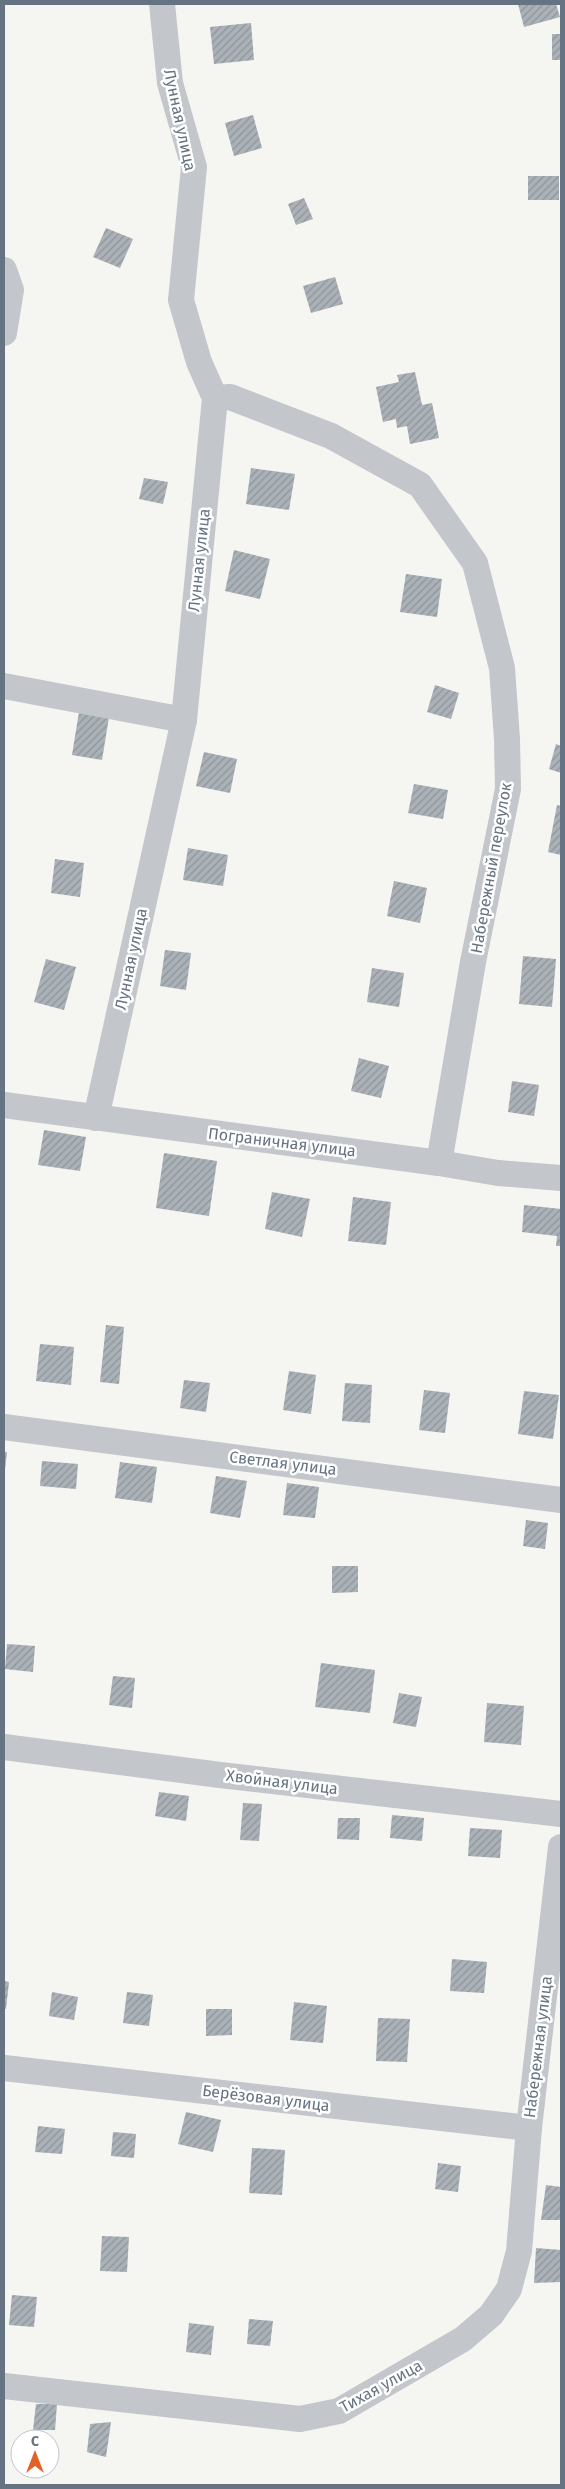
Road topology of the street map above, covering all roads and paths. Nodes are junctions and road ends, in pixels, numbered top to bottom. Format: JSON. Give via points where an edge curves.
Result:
{"nodes":[{"id":1,"x":162,"y":4,"type":"edge"},
{"id":2,"x":4,"y":270,"type":"edge"},
{"id":3,"x":4,"y":333,"type":"edge"},
{"id":4,"x":215,"y":398,"type":"junction"},
{"id":5,"x":4,"y":686,"type":"edge"},
{"id":6,"x":184,"y":720,"type":"junction"},
{"id":7,"x":4,"y":1105,"type":"edge"},
{"id":8,"x":96,"y":1118,"type":"junction"},
{"id":9,"x":439,"y":1163,"type":"junction"},
{"id":10,"x":561,"y":1178,"type":"edge"},
{"id":11,"x":4,"y":1428,"type":"edge"},
{"id":12,"x":561,"y":1500,"type":"edge"},
{"id":13,"x":4,"y":1746,"type":"edge"},
{"id":14,"x":561,"y":1814,"type":"edge"},
{"id":15,"x":561,"y":1847,"type":"edge"},
{"id":16,"x":4,"y":2068,"type":"edge"},
{"id":17,"x":529,"y":2128,"type":"junction"},
{"id":18,"x":4,"y":2386,"type":"edge"}],
"edges":[{"from":1,"to":4,"type":"street","name":"Лунная улица","via":[[170,83],[194,167],[181,300],[199,362]]},
{"from":2,"to":3,"type":"street","via":[[11,290]]},
{"from":4,"to":6,"type":"street","name":"Лунная улица"},
{"from":4,"to":9,"type":"street","name":"Набережный переулок","via":[[230,397],[331,436],[420,485],[475,563],[502,668],[508,789],[473,962]]},
{"from":5,"to":6,"type":"street"},
{"from":6,"to":8,"type":"street","name":"Лунная улица"},
{"from":7,"to":8,"type":"street","name":"Пограничная улица"},
{"from":8,"to":9,"type":"street","name":"Пограничная улица"},
{"from":9,"to":10,"type":"street","name":"Пограничная улица","via":[[498,1173]]},
{"from":11,"to":12,"type":"street","name":"Светлая улица"},
{"from":13,"to":14,"type":"street","name":"Хвойная улица","via":[[220,1775]]},
{"from":15,"to":17,"type":"street","name":"Набережная улица"},
{"from":16,"to":17,"type":"street","name":"Берёзовая улица"},
{"from":17,"to":18,"type":"street","name":"Тихая улица","via":[[520,2251],[509,2289],[491,2315],[463,2339],[339,2411],[300,2419]]}]}
